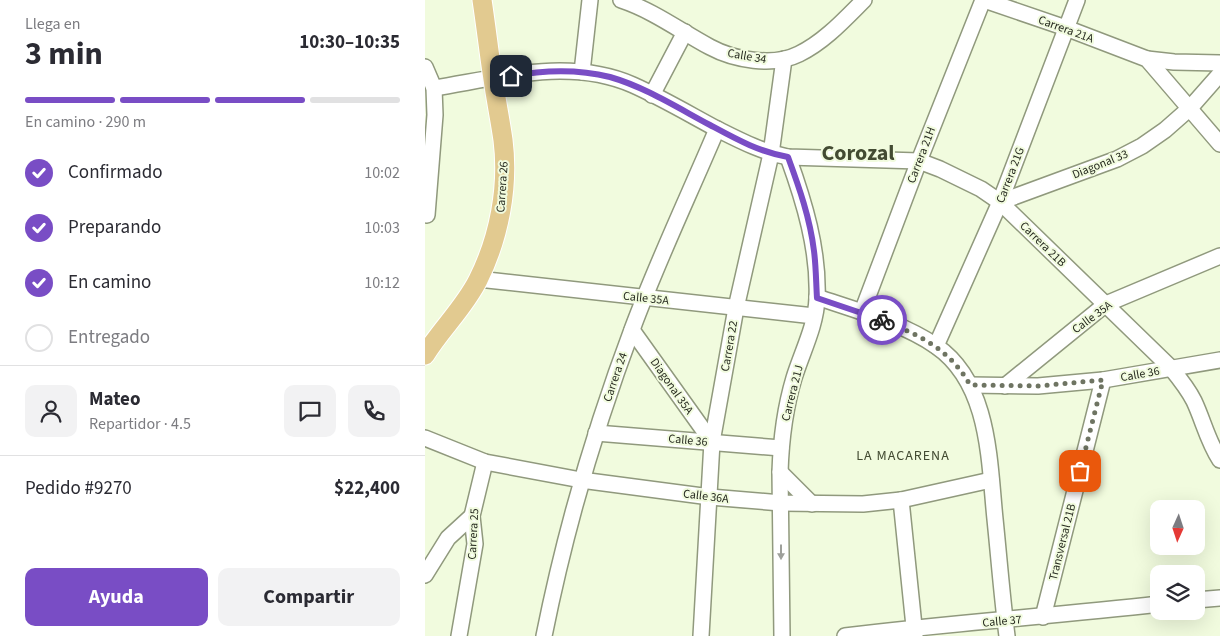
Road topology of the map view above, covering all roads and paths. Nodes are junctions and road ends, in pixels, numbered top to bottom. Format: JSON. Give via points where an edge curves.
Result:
{"nodes":[{"id":1,"x":482,"y":0,"type":"edge"},
{"id":2,"x":590,"y":0,"type":"edge"},
{"id":3,"x":621,"y":0,"type":"edge"},
{"id":4,"x":864,"y":0,"type":"edge"},
{"id":5,"x":983,"y":0,"type":"edge"},
{"id":6,"x":1077,"y":0,"type":"edge"},
{"id":7,"x":646,"y":3,"type":"edge"},
{"id":8,"x":1066,"y":28,"type":"junction"},
{"id":9,"x":685,"y":32,"type":"junction"},
{"id":10,"x":784,"y":59,"type":"junction"},
{"id":11,"x":1147,"y":59,"type":"junction"},
{"id":12,"x":1220,"y":62,"type":"edge"},
{"id":13,"x":425,"y":67,"type":"edge"},
{"id":14,"x":582,"y":72,"type":"junction"},
{"id":15,"x":1220,"y":74,"type":"edge"},
{"id":16,"x":493,"y":79,"type":"junction"},
{"id":17,"x":434,"y":88,"type":"junction"},
{"id":18,"x":651,"y":95,"type":"junction"},
{"id":19,"x":1190,"y":108,"type":"junction"},
{"id":20,"x":717,"y":129,"type":"junction"},
{"id":21,"x":1220,"y":144,"type":"edge"},
{"id":22,"x":771,"y":154,"type":"junction"},
{"id":23,"x":788,"y":157,"type":"junction"},
{"id":24,"x":919,"y":160,"type":"junction"},
{"id":25,"x":1000,"y":202,"type":"junction"},
{"id":26,"x":427,"y":215,"type":"dead end"},
{"id":27,"x":1220,"y":256,"type":"edge"},
{"id":28,"x":478,"y":279,"type":"junction"},
{"id":29,"x":644,"y":298,"type":"junction"},
{"id":30,"x":817,"y":298,"type":"junction"},
{"id":31,"x":1106,"y":304,"type":"junction"},
{"id":32,"x":736,"y":308,"type":"junction"},
{"id":33,"x":862,"y":312,"type":"junction"},
{"id":34,"x":814,"y":316,"type":"junction"},
{"id":35,"x":632,"y":330,"type":"junction"},
{"id":36,"x":936,"y":346,"type":"junction"},
{"id":37,"x":427,"y":347,"type":"edge"},
{"id":38,"x":1220,"y":360,"type":"edge"},
{"id":39,"x":1171,"y":368,"type":"junction"},
{"id":40,"x":1103,"y":380,"type":"junction"},
{"id":41,"x":970,"y":385,"type":"junction"},
{"id":42,"x":1005,"y":386,"type":"junction"},
{"id":43,"x":596,"y":433,"type":"junction"},
{"id":44,"x":425,"y":438,"type":"edge"},
{"id":45,"x":711,"y":442,"type":"junction"},
{"id":46,"x":781,"y":448,"type":"junction"},
{"id":47,"x":1218,"y":453,"type":"edge"},
{"id":48,"x":485,"y":462,"type":"junction"},
{"id":49,"x":780,"y":472,"type":"junction"},
{"id":50,"x":581,"y":480,"type":"junction"},
{"id":51,"x":991,"y":480,"type":"junction"},
{"id":52,"x":710,"y":497,"type":"junction"},
{"id":53,"x":901,"y":500,"type":"junction"},
{"id":54,"x":781,"y":504,"type":"junction"},
{"id":55,"x":812,"y":504,"type":"junction"},
{"id":56,"x":471,"y":516,"type":"junction"},
{"id":57,"x":425,"y":575,"type":"edge"},
{"id":58,"x":1220,"y":598,"type":"edge"},
{"id":59,"x":1205,"y":599,"type":"edge"},
{"id":60,"x":1150,"y":605,"type":"edge"},
{"id":61,"x":1043,"y":617,"type":"junction"},
{"id":62,"x":1005,"y":621,"type":"junction"},
{"id":63,"x":914,"y":632,"type":"edge"},
{"id":64,"x":459,"y":636,"type":"edge"},
{"id":65,"x":544,"y":636,"type":"edge"},
{"id":66,"x":701,"y":636,"type":"edge"},
{"id":67,"x":782,"y":636,"type":"edge"},
{"id":68,"x":845,"y":636,"type":"edge"},
{"id":69,"x":1007,"y":636,"type":"edge"}],
"edges":[{"from":1,"to":16,"type":"main road","name":"Carrera 26"},
{"from":2,"to":14,"type":"street"},
{"from":3,"to":7,"type":"street","name":"Calle 34"},
{"from":4,"to":10,"type":"street","name":"Calle 34","via":[[817,42]]},
{"from":5,"to":8,"type":"street","name":"Carrera 21A"},
{"from":5,"to":24,"type":"street","name":"Carrera 21H"},
{"from":6,"to":8,"type":"street","name":"Carrera 21G"},
{"from":7,"to":9,"type":"street","name":"Calle 34"},
{"from":8,"to":11,"type":"street","name":"Carrera 21A"},
{"from":8,"to":25,"type":"street","name":"Carrera 21G"},
{"from":9,"to":10,"type":"street","name":"Calle 34","via":[[711,48],[735,56],[761,61]]},
{"from":9,"to":18,"type":"street"},
{"from":10,"to":22,"type":"street","name":"Carrera 22"},
{"from":11,"to":12,"type":"street","name":"Carrera 21A"},
{"from":11,"to":19,"type":"street","name":"Carrera 21A"},
{"from":13,"to":17,"type":"street"},
{"from":14,"to":16,"type":"street","name":"Carrera 21B","via":[[555,71]]},
{"from":14,"to":18,"type":"street","name":"Carrera 21B","via":[[631,84]]},
{"from":15,"to":19,"type":"street","name":"Diagonal 33"},
{"from":16,"to":17,"type":"street","name":"Carrera 21B"},
{"from":16,"to":28,"type":"main road","name":"Carrera 26","via":[[503,141],[505,180],[501,214]]},
{"from":17,"to":26,"type":"street"},
{"from":18,"to":20,"type":"street","name":"Carrera 21B"},
{"from":19,"to":21,"type":"street","name":"Carrera 21A"},
{"from":19,"to":25,"type":"street","name":"Diagonal 33","via":[[1165,130],[1117,159]]},
{"from":20,"to":22,"type":"street","name":"Carrera 21B"},
{"from":20,"to":29,"type":"street","name":"Carrera 24"},
{"from":22,"to":23,"type":"street","name":"Carrera 21B"},
{"from":22,"to":32,"type":"street","name":"Carrera 22"},
{"from":23,"to":24,"type":"street","name":"Carrera 21B"},
{"from":23,"to":30,"type":"street","name":"Carrera 21J","via":[[809,224]]},
{"from":24,"to":25,"type":"street","name":"Carrera 21B","via":[[962,178]]},
{"from":24,"to":33,"type":"street","name":"Carrera 21H"},
{"from":25,"to":31,"type":"street","name":"Carrera 21B"},
{"from":25,"to":36,"type":"street","name":"Carrera 21G"},
{"from":27,"to":31,"type":"street","name":"Calle 35A"},
{"from":28,"to":29,"type":"street","name":"Calle 35A"},
{"from":28,"to":37,"type":"main road","name":"Carrera 26","via":[[466,300]]},
{"from":29,"to":32,"type":"street","name":"Calle 35A"},
{"from":29,"to":35,"type":"street","name":"Carrera 24"},
{"from":30,"to":33,"type":"street"},
{"from":30,"to":34,"type":"street","name":"Carrera 21J"},
{"from":31,"to":39,"type":"street","name":"Carrera 21B"},
{"from":31,"to":42,"type":"street","name":"Calle 35A"},
{"from":32,"to":34,"type":"street","name":"Calle 35A"},
{"from":32,"to":45,"type":"street","name":"Carrera 22"},
{"from":33,"to":36,"type":"street"},
{"from":34,"to":46,"type":"street","name":"Carrera 21J","via":[[794,378]]},
{"from":35,"to":43,"type":"street","name":"Carrera 24"},
{"from":35,"to":45,"type":"street","name":"Diagonal 35A"},
{"from":36,"to":41,"type":"street","via":[[963,372]]},
{"from":38,"to":39,"type":"street","name":"Calle 36"},
{"from":39,"to":40,"type":"street","name":"Calle 36"},
{"from":39,"to":47,"type":"street","name":"Carrera 21B","via":[[1193,400]]},
{"from":40,"to":42,"type":"street","name":"Calle 36"},
{"from":40,"to":61,"type":"street","name":"Transversal 21B"},
{"from":41,"to":42,"type":"street","name":"Calle 36"},
{"from":41,"to":51,"type":"street","via":[[984,428]]},
{"from":43,"to":45,"type":"street","name":"Calle 36"},
{"from":43,"to":50,"type":"street","name":"Carrera 24"},
{"from":44,"to":48,"type":"street","name":"Calle 36A"},
{"from":45,"to":46,"type":"street","name":"Calle 36"},
{"from":45,"to":52,"type":"street","name":"Carrera 22"},
{"from":46,"to":49,"type":"street","name":"Carrera 21J"},
{"from":48,"to":50,"type":"street","name":"Calle 36A"},
{"from":48,"to":56,"type":"street","name":"Carrera 25"},
{"from":49,"to":54,"type":"street","name":"Carrera 21J"},
{"from":49,"to":55,"type":"street"},
{"from":50,"to":52,"type":"street","name":"Calle 36A"},
{"from":50,"to":65,"type":"street","name":"Carrera 24"},
{"from":51,"to":53,"type":"street","name":"Calle 36A"},
{"from":51,"to":62,"type":"street"},
{"from":52,"to":54,"type":"street","name":"Calle 36A"},
{"from":52,"to":66,"type":"street","name":"Carrera 22"},
{"from":53,"to":55,"type":"street","name":"Calle 36A"},
{"from":53,"to":63,"type":"street"},
{"from":54,"to":55,"type":"street","name":"Calle 36A"},
{"from":54,"to":67,"type":"street","name":"Carrera 21J","one_way":true},
{"from":56,"to":57,"type":"street","via":[[448,538]]},
{"from":56,"to":64,"type":"street","name":"Carrera 25","via":[[475,544]]},
{"from":58,"to":59,"type":"street"},
{"from":60,"to":61,"type":"street","name":"Calle 37"},
{"from":61,"to":62,"type":"street","name":"Calle 37"},
{"from":62,"to":63,"type":"street","name":"Calle 37"},
{"from":62,"to":69,"type":"street"},
{"from":63,"to":68,"type":"street","name":"Calle 37"}]}
